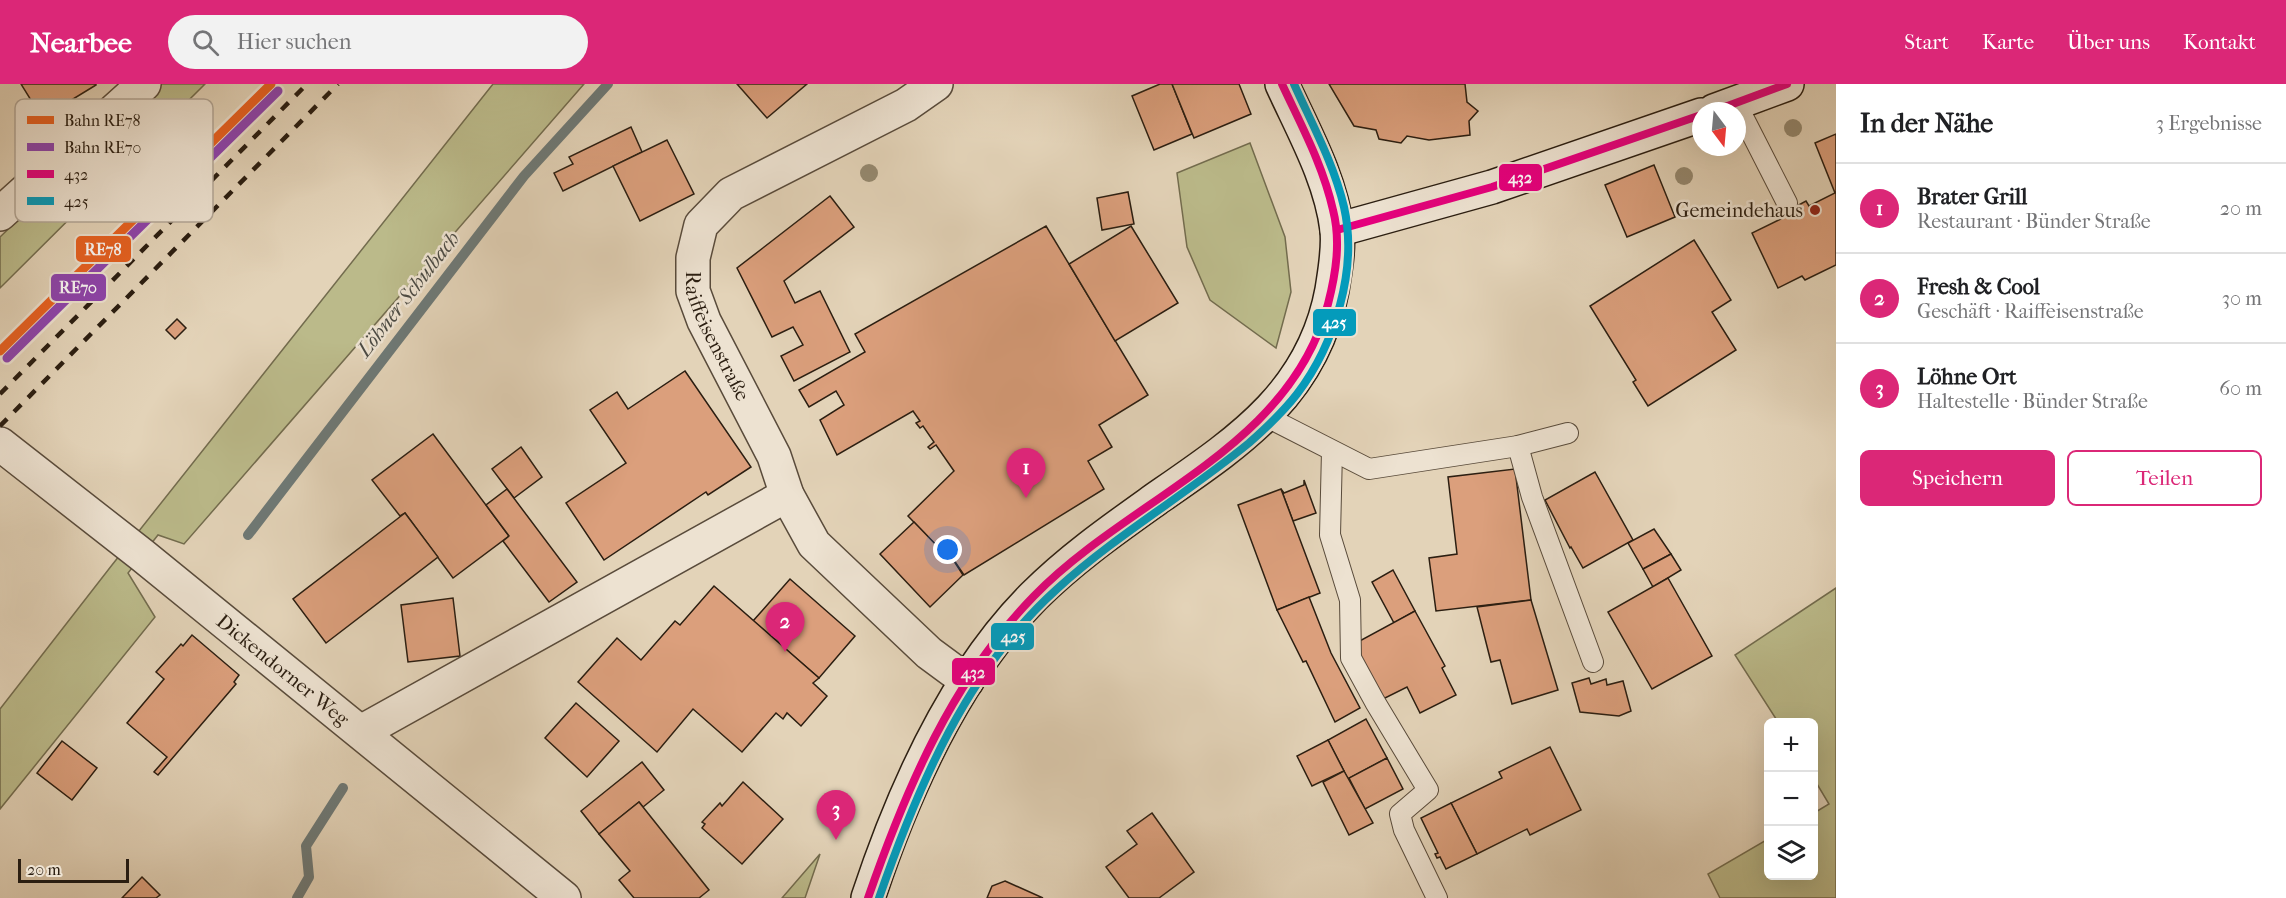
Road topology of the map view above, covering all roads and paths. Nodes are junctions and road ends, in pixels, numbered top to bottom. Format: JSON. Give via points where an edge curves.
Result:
{"nodes":[{"id":1,"x":144,"y":84,"type":"edge"},
{"id":2,"x":936,"y":84,"type":"edge"},
{"id":3,"x":1282,"y":84,"type":"edge"},
{"id":4,"x":1787,"y":84,"type":"edge"},
{"id":5,"x":126,"y":99,"type":"edge"},
{"id":6,"x":1738,"y":102,"type":"edge"},
{"id":7,"x":1692,"y":119,"type":"edge"},
{"id":8,"x":1746,"y":140,"type":"edge"},
{"id":9,"x":1787,"y":203,"type":"dead end"},
{"id":10,"x":1337,"y":230,"type":"junction"},
{"id":11,"x":1265,"y":416,"type":"junction"},
{"id":12,"x":1568,"y":434,"type":"dead end"},
{"id":13,"x":0,"y":444,"type":"edge"},
{"id":14,"x":1518,"y":447,"type":"junction"},
{"id":15,"x":1332,"y":452,"type":"junction"},
{"id":16,"x":787,"y":495,"type":"junction"},
{"id":17,"x":1593,"y":662,"type":"dead end"},
{"id":18,"x":967,"y":681,"type":"junction"},
{"id":19,"x":361,"y":732,"type":"junction"},
{"id":20,"x":564,"y":898,"type":"edge"},
{"id":21,"x":868,"y":898,"type":"edge"},
{"id":22,"x":1437,"y":898,"type":"edge"}],
"edges":[{"from":1,"to":5,"type":"street"},
{"from":2,"to":16,"type":"street","name":"Raiffeisenstraße","via":[[906,105],[731,194],[701,225],[693,258],[693,291],[704,321],[774,456]]},
{"from":3,"to":10,"type":"street","via":[[1316,160]]},
{"from":4,"to":6,"type":"street"},
{"from":7,"to":10,"type":"street","via":[[1492,187]]},
{"from":8,"to":9,"type":"lane"},
{"from":10,"to":11,"type":"street","via":[[1337,264],[1314,347],[1290,387]]},
{"from":11,"to":15,"type":"lane"},
{"from":11,"to":18,"type":"street","via":[[1226,450],[1081,554],[1033,597]]},
{"from":12,"to":14,"type":"lane"},
{"from":13,"to":19,"type":"street","name":"Dickendorner Weg"},
{"from":14,"to":15,"type":"lane","via":[[1368,469]]},
{"from":14,"to":17,"type":"lane","via":[[1532,497]]},
{"from":15,"to":22,"type":"lane","via":[[1330,535],[1350,600],[1351,658],[1428,790],[1400,814]]},
{"from":16,"to":18,"type":"street","name":"Raiffeisenstraße","via":[[814,544],[929,653]]},
{"from":16,"to":19,"type":"street"},
{"from":18,"to":21,"type":"street","via":[[923,759]]},
{"from":19,"to":20,"type":"street","name":"Dickendorner Weg"}]}
